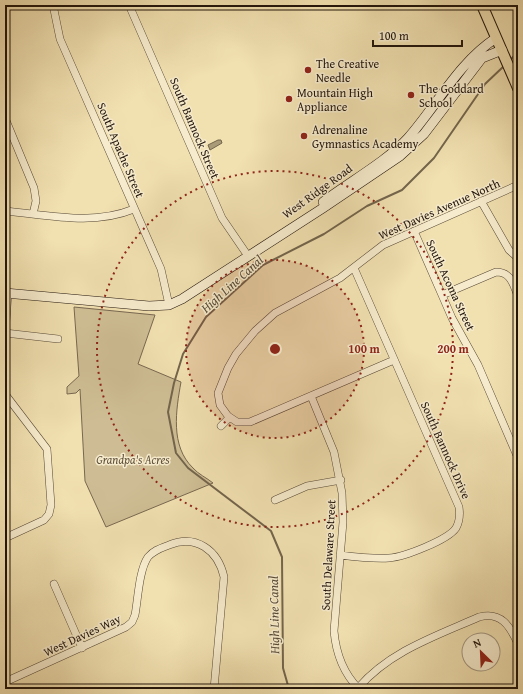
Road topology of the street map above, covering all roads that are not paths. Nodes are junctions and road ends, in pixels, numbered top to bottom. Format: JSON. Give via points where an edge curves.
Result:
{"nodes":[{"id":1,"x":53,"y":5,"type":"edge"},
{"id":2,"x":129,"y":5,"type":"edge"},
{"id":3,"x":482,"y":5,"type":"edge"},
{"id":4,"x":496,"y":38,"type":"junction"},
{"id":5,"x":502,"y":50,"type":"junction"},
{"id":6,"x":518,"y":88,"type":"edge"},
{"id":7,"x":5,"y":118,"type":"edge"},
{"id":8,"x":518,"y":185,"type":"edge"},
{"id":9,"x":481,"y":201,"type":"junction"},
{"id":10,"x":134,"y":209,"type":"junction"},
{"id":11,"x":5,"y":211,"type":"edge"},
{"id":12,"x":33,"y":214,"type":"junction"},
{"id":13,"x":414,"y":231,"type":"junction"},
{"id":14,"x":248,"y":256,"type":"junction"},
{"id":15,"x":518,"y":258,"type":"edge"},
{"id":16,"x":354,"y":268,"type":"junction"},
{"id":17,"x":7,"y":293,"type":"edge"},
{"id":18,"x":442,"y":295,"type":"junction"},
{"id":19,"x":518,"y":296,"type":"edge"},
{"id":20,"x":168,"y":304,"type":"junction"},
{"id":21,"x":5,"y":334,"type":"edge"},
{"id":22,"x":58,"y":339,"type":"dead end"},
{"id":23,"x":394,"y":360,"type":"junction"},
{"id":24,"x":5,"y":394,"type":"edge"},
{"id":25,"x":311,"y":396,"type":"junction"},
{"id":26,"x":230,"y":418,"type":"junction"},
{"id":27,"x":221,"y":426,"type":"dead end"},
{"id":28,"x":518,"y":458,"type":"edge"},
{"id":29,"x":341,"y":480,"type":"junction"},
{"id":30,"x":275,"y":500,"type":"dead end"},
{"id":31,"x":5,"y":538,"type":"edge"},
{"id":32,"x":340,"y":555,"type":"junction"},
{"id":33,"x":54,"y":584,"type":"dead end"},
{"id":34,"x":518,"y":644,"type":"edge"},
{"id":35,"x":82,"y":648,"type":"junction"},
{"id":36,"x":5,"y":682,"type":"edge"},
{"id":37,"x":214,"y":689,"type":"edge"},
{"id":38,"x":359,"y":689,"type":"edge"}],
"edges":[{"from":1,"to":10,"type":"street","name":"South Apache Street","via":[[60,39]]},
{"from":2,"to":14,"type":"street","name":"South Bannock Street","via":[[222,218]]},
{"from":3,"to":4,"type":"main road"},
{"from":4,"to":5,"type":"main road"},
{"from":4,"to":14,"type":"street","name":"West Ridge Road","via":[[472,57],[416,128],[395,150]]},
{"from":5,"to":6,"type":"main road"},
{"from":5,"to":14,"type":"street","name":"West Ridge Road","via":[[487,55],[479,62],[415,144],[349,191]]},
{"from":7,"to":12,"type":"street","via":[[34,188],[36,201]]},
{"from":8,"to":9,"type":"street","name":"West Davies Avenue North"},
{"from":9,"to":13,"type":"street","name":"West Davies Avenue North"},
{"from":9,"to":15,"type":"street","via":[[509,250]]},
{"from":10,"to":12,"type":"street","via":[[114,216],[87,220]]},
{"from":10,"to":20,"type":"street","name":"South Apache Street","via":[[161,270]]},
{"from":11,"to":12,"type":"street"},
{"from":13,"to":16,"type":"street","name":"West Davies Avenue North","via":[[383,245]]},
{"from":13,"to":18,"type":"street","name":"South Acoma Street"},
{"from":14,"to":20,"type":"street","name":"West Ridge Road","via":[[182,299]]},
{"from":16,"to":23,"type":"street","name":"South Bannock Drive"},
{"from":16,"to":26,"type":"street","name":"West Davies Avenue North","via":[[275,313],[245,342],[228,368],[219,388],[220,405]]},
{"from":17,"to":20,"type":"street","name":"West Ridge Road","via":[[150,306]]},
{"from":17,"to":21,"type":"street"},
{"from":18,"to":19,"type":"street","via":[[501,272],[510,278]]},
{"from":18,"to":28,"type":"street","name":"South Acoma Street","via":[[478,365]]},
{"from":21,"to":22,"type":"street"},
{"from":23,"to":25,"type":"street"},
{"from":23,"to":32,"type":"street","name":"South Bannock Drive","via":[[459,507],[459,519],[450,534],[406,555],[385,558]]},
{"from":24,"to":31,"type":"street","via":[[47,449],[51,504],[49,514],[44,520]]},
{"from":25,"to":26,"type":"street","via":[[256,421],[242,423]]},
{"from":25,"to":29,"type":"street","name":"South Delaware Street","via":[[334,452]]},
{"from":26,"to":27,"type":"street"},
{"from":29,"to":30,"type":"street","via":[[307,486]]},
{"from":29,"to":32,"type":"street","name":"South Delaware Street","via":[[343,506]]},
{"from":32,"to":38,"type":"street","name":"South Delaware Street","via":[[335,642],[344,670]]},
{"from":33,"to":35,"type":"street"},
{"from":34,"to":38,"type":"street","via":[[511,628],[501,618],[492,615],[479,617],[401,652],[375,672]]},
{"from":35,"to":36,"type":"street","name":"West Davies Way"},
{"from":35,"to":37,"type":"street","name":"West Davies Way","via":[[122,630],[132,622],[143,568],[151,554],[176,542],[198,543],[215,556],[224,577]]}]}
